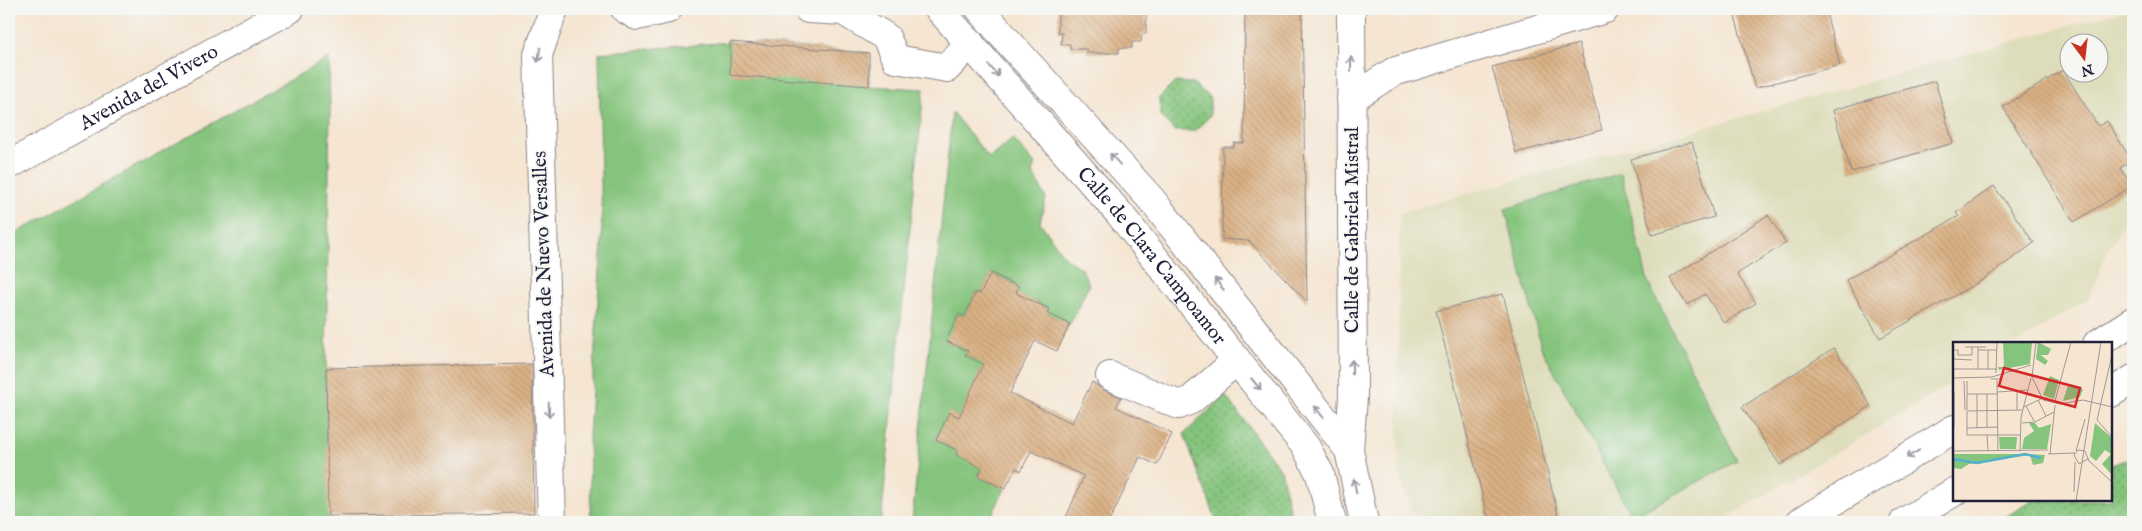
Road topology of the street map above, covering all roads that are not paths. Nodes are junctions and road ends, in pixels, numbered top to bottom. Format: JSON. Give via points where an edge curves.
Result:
{"nodes":[{"id":1,"x":290,"y":9,"type":"edge"},
{"id":2,"x":554,"y":9,"type":"edge"},
{"id":3,"x":625,"y":9,"type":"edge"},
{"id":4,"x":668,"y":9,"type":"edge"},
{"id":5,"x":808,"y":9,"type":"edge"},
{"id":6,"x":939,"y":9,"type":"edge"},
{"id":7,"x":980,"y":9,"type":"edge"},
{"id":8,"x":1351,"y":9,"type":"edge"},
{"id":9,"x":1605,"y":9,"type":"edge"},
{"id":10,"x":970,"y":43,"type":"junction"},
{"id":11,"x":1351,"y":99,"type":"junction"},
{"id":12,"x":9,"y":165,"type":"edge"},
{"id":13,"x":2133,"y":321,"type":"edge"},
{"id":14,"x":2100,"y":342,"type":"edge"},
{"id":15,"x":1236,"y":360,"type":"junction"},
{"id":16,"x":1110,"y":376,"type":"dead end"},
{"id":17,"x":2133,"y":379,"type":"edge"},
{"id":18,"x":2112,"y":392,"type":"edge"},
{"id":19,"x":1953,"y":430,"type":"edge"},
{"id":20,"x":1349,"y":450,"type":"junction"},
{"id":21,"x":1953,"y":493,"type":"edge"},
{"id":22,"x":552,"y":522,"type":"edge"},
{"id":23,"x":1332,"y":522,"type":"edge"},
{"id":24,"x":1364,"y":522,"type":"edge"},
{"id":25,"x":1800,"y":522,"type":"edge"},
{"id":26,"x":1904,"y":522,"type":"edge"}],
"edges":[{"from":1,"to":12,"type":"main road","name":"Avenida del Vivero"},
{"from":2,"to":22,"type":"main road","name":"Avenida de Nuevo Versalles","one_way":true,"via":[[538,55]]},
{"from":3,"to":4,"type":"main road","via":[[637,16]]},
{"from":5,"to":10,"type":"main road","via":[[843,11],[886,37],[896,58],[947,68]]},
{"from":6,"to":10,"type":"main road","name":"Calle de Clara Campoamor"},
{"from":20,"to":7,"type":"main road","name":"Calle de Clara Campoamor","one_way":true,"via":[[1151,199]]},
{"from":11,"to":8,"type":"main road","name":"Calle de Gabriela Mistral","one_way":true},
{"from":9,"to":11,"type":"main road","via":[[1393,72]]},
{"from":10,"to":15,"type":"main road","name":"Calle de Clara Campoamor","one_way":true,"via":[[1118,212]]},
{"from":20,"to":11,"type":"main road","name":"Calle de Gabriela Mistral","one_way":true,"via":[[1353,397]]},
{"from":13,"to":14,"type":"main road"},
{"from":15,"to":16,"type":"main road","via":[[1191,400],[1180,405]]},
{"from":15,"to":23,"type":"main road","name":"Calle de Clara Campoamor","one_way":true,"via":[[1306,447],[1320,474]]},
{"from":17,"to":18,"type":"main road"},
{"from":19,"to":25,"type":"main road","one_way":true},
{"from":24,"to":20,"type":"main road","name":"Calle de Clara Campoamor","one_way":true},
{"from":21,"to":26,"type":"main road"}]}
